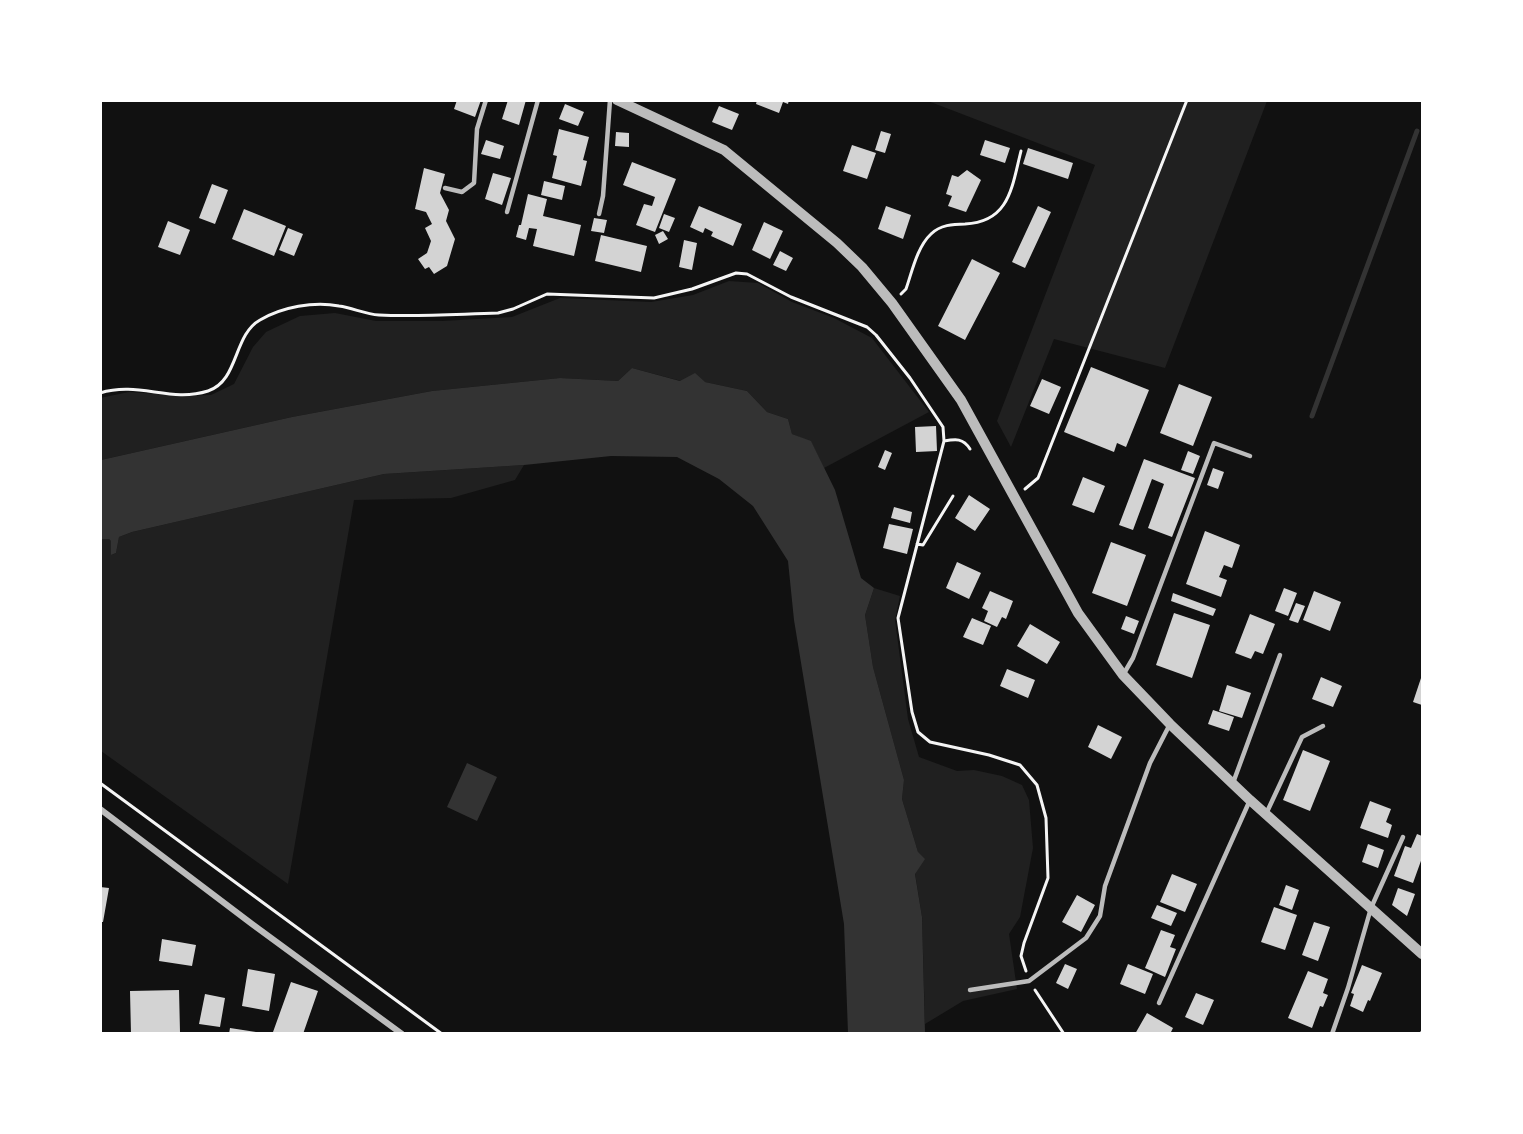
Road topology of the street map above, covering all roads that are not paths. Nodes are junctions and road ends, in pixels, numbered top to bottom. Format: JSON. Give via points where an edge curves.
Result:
{"nodes":[{"id":1,"x":486,"y":100,"type":"edge"},
{"id":2,"x":538,"y":100,"type":"edge"},
{"id":3,"x":610,"y":100,"type":"edge"},
{"id":4,"x":617,"y":100,"type":"edge"},
{"id":5,"x":445,"y":188,"type":"dead end"},
{"id":6,"x":507,"y":212,"type":"dead end"},
{"id":7,"x":600,"y":214,"type":"dead end"},
{"id":8,"x":1250,"y":456,"type":"dead end"},
{"id":9,"x":1280,"y":655,"type":"dead end"},
{"id":10,"x":1123,"y":675,"type":"junction"},
{"id":11,"x":1170,"y":724,"type":"junction"},
{"id":12,"x":1323,"y":726,"type":"dead end"},
{"id":13,"x":1233,"y":783,"type":"junction"},
{"id":14,"x":1250,"y":800,"type":"junction"},
{"id":15,"x":100,"y":808,"type":"edge"},
{"id":16,"x":1266,"y":814,"type":"junction"},
{"id":17,"x":1403,"y":837,"type":"dead end"},
{"id":18,"x":1371,"y":908,"type":"junction"},
{"id":19,"x":1422,"y":954,"type":"edge"},
{"id":20,"x":970,"y":990,"type":"dead end"},
{"id":21,"x":1159,"y":1003,"type":"dead end"},
{"id":22,"x":402,"y":1034,"type":"edge"},
{"id":23,"x":1332,"y":1034,"type":"edge"}],
"edges":[{"from":1,"to":5,"type":"lane","via":[[477,129],[474,183],[462,192]]},
{"from":2,"to":6,"type":"lane"},
{"from":3,"to":7,"type":"lane"},
{"from":4,"to":10,"type":"street","via":[[724,150],[861,267],[892,303],[961,400],[1078,613]]},
{"from":8,"to":10,"type":"lane","via":[[1214,443],[1133,658]]},
{"from":9,"to":13,"type":"lane"},
{"from":10,"to":11,"type":"street"},
{"from":11,"to":13,"type":"street"},
{"from":11,"to":20,"type":"lane","via":[[1150,763],[1105,886],[1100,916],[1086,938],[1029,981]]},
{"from":12,"to":16,"type":"lane","via":[[1302,737]]},
{"from":13,"to":14,"type":"street"},
{"from":14,"to":16,"type":"street"},
{"from":14,"to":21,"type":"lane"},
{"from":15,"to":22,"type":"street"},
{"from":16,"to":18,"type":"street"},
{"from":17,"to":18,"type":"lane"},
{"from":18,"to":19,"type":"street"},
{"from":18,"to":23,"type":"lane"}]}
